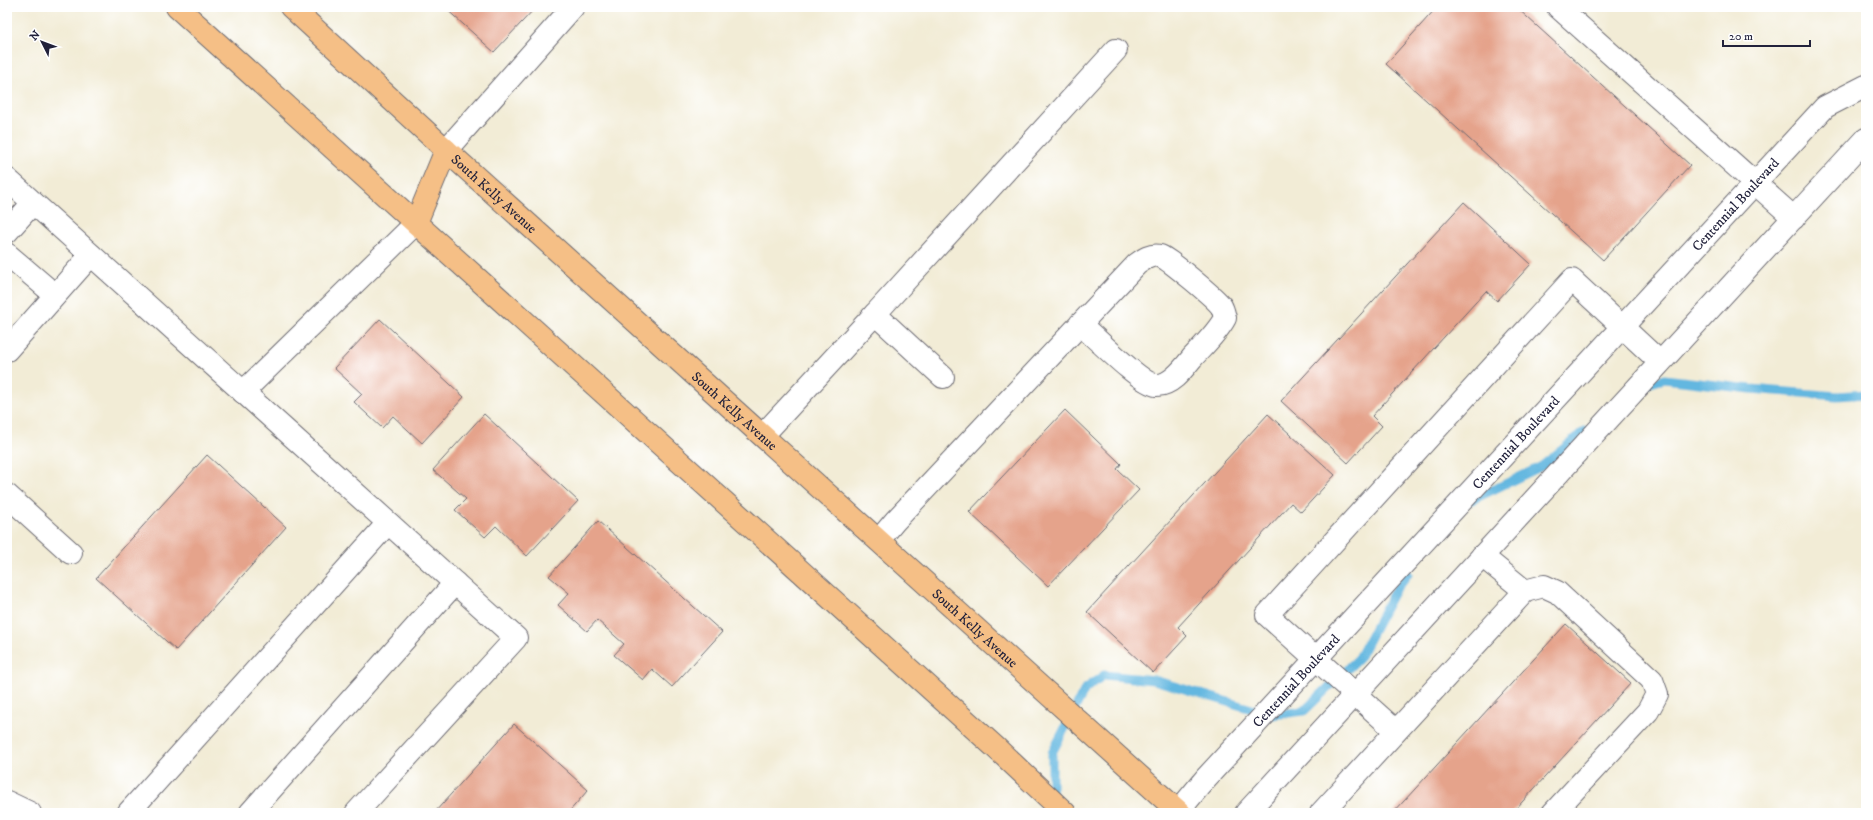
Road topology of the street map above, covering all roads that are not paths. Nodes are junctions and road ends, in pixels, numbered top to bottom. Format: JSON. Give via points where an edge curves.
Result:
{"nodes":[{"id":1,"x":177,"y":7,"type":"edge"},
{"id":2,"x":291,"y":7,"type":"edge"},
{"id":3,"x":573,"y":7,"type":"edge"},
{"id":4,"x":1558,"y":7,"type":"edge"},
{"id":5,"x":1116,"y":50,"type":"dead end"},
{"id":6,"x":1866,"y":86,"type":"edge"},
{"id":7,"x":1866,"y":139,"type":"edge"},
{"id":8,"x":446,"y":150,"type":"junction"},
{"id":9,"x":7,"y":179,"type":"edge"},
{"id":10,"x":1754,"y":183,"type":"junction"},
{"id":11,"x":33,"y":203,"type":"junction"},
{"id":12,"x":1794,"y":218,"type":"junction"},
{"id":13,"x":416,"y":223,"type":"junction"},
{"id":14,"x":7,"y":232,"type":"edge"},
{"id":15,"x":7,"y":254,"type":"edge"},
{"id":16,"x":91,"y":255,"type":"junction"},
{"id":17,"x":55,"y":295,"type":"junction"},
{"id":18,"x":875,"y":314,"type":"junction"},
{"id":19,"x":1080,"y":324,"type":"junction"},
{"id":20,"x":1622,"y":327,"type":"junction"},
{"id":21,"x":7,"y":350,"type":"edge"},
{"id":22,"x":1660,"y":362,"type":"junction"},
{"id":23,"x":944,"y":377,"type":"dead end"},
{"id":24,"x":242,"y":392,"type":"junction"},
{"id":25,"x":763,"y":435,"type":"junction"},
{"id":26,"x":7,"y":495,"type":"edge"},
{"id":27,"x":388,"y":523,"type":"junction"},
{"id":28,"x":879,"y":540,"type":"junction"},
{"id":29,"x":70,"y":552,"type":"dead end"},
{"id":30,"x":1482,"y":556,"type":"junction"},
{"id":31,"x":455,"y":583,"type":"junction"},
{"id":32,"x":1525,"y":591,"type":"junction"},
{"id":33,"x":1316,"y":659,"type":"junction"},
{"id":34,"x":1356,"y":694,"type":"junction"},
{"id":35,"x":1396,"y":731,"type":"junction"},
{"id":36,"x":7,"y":802,"type":"edge"},
{"id":37,"x":1178,"y":812,"type":"edge"},
{"id":38,"x":30,"y":813,"type":"edge"},
{"id":39,"x":128,"y":813,"type":"edge"},
{"id":40,"x":250,"y":813,"type":"edge"},
{"id":41,"x":356,"y":813,"type":"edge"},
{"id":42,"x":1065,"y":813,"type":"edge"},
{"id":43,"x":1246,"y":813,"type":"edge"},
{"id":44,"x":1321,"y":813,"type":"edge"},
{"id":45,"x":1553,"y":813,"type":"edge"}],
"edges":[{"from":1,"to":13,"type":"main road"},
{"from":2,"to":8,"type":"main road","name":"South Kelly Avenue"},
{"from":3,"to":8,"type":"street"},
{"from":4,"to":10,"type":"street"},
{"from":5,"to":18,"type":"street"},
{"from":6,"to":10,"type":"street","name":"Centennial Boulevard","via":[[1825,107]]},
{"from":7,"to":12,"type":"street"},
{"from":8,"to":13,"type":"main road"},
{"from":8,"to":25,"type":"main road","name":"South Kelly Avenue"},
{"from":9,"to":11,"type":"street"},
{"from":10,"to":12,"type":"street"},
{"from":10,"to":20,"type":"street","name":"Centennial Boulevard"},
{"from":11,"to":14,"type":"street"},
{"from":11,"to":16,"type":"street"},
{"from":12,"to":22,"type":"street"},
{"from":13,"to":24,"type":"street"},
{"from":13,"to":42,"type":"main road"},
{"from":15,"to":17,"type":"street"},
{"from":16,"to":17,"type":"street"},
{"from":16,"to":24,"type":"street"},
{"from":17,"to":21,"type":"street"},
{"from":18,"to":23,"type":"street"},
{"from":18,"to":25,"type":"street"},
{"from":19,"to":19,"type":"street","via":[[1137,264],[1148,257],[1160,256],[1171,262],[1218,303],[1225,318],[1219,329],[1176,376],[1156,385],[1142,378]]},
{"from":19,"to":28,"type":"street"},
{"from":20,"to":22,"type":"street"},
{"from":20,"to":33,"type":"street","name":"Centennial Boulevard"},
{"from":20,"to":33,"type":"street","via":[[1572,280],[1267,615]]},
{"from":22,"to":30,"type":"street"},
{"from":24,"to":27,"type":"street"},
{"from":25,"to":28,"type":"main road","name":"South Kelly Avenue"},
{"from":26,"to":29,"type":"street"},
{"from":27,"to":31,"type":"street"},
{"from":27,"to":39,"type":"street"},
{"from":28,"to":37,"type":"main road","name":"South Kelly Avenue"},
{"from":30,"to":32,"type":"street"},
{"from":30,"to":34,"type":"street"},
{"from":31,"to":40,"type":"street"},
{"from":31,"to":41,"type":"street","via":[[516,638]]},
{"from":32,"to":35,"type":"street"},
{"from":32,"to":45,"type":"street","via":[[1544,586],[1557,592],[1652,680],[1657,694],[1648,711]]},
{"from":33,"to":34,"type":"street"},
{"from":33,"to":37,"type":"street","name":"Centennial Boulevard"},
{"from":34,"to":35,"type":"street"},
{"from":34,"to":43,"type":"street"},
{"from":35,"to":44,"type":"street"},
{"from":36,"to":38,"type":"street"}]}
